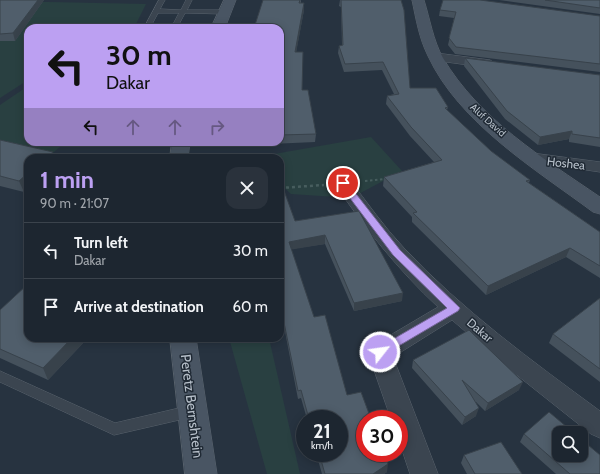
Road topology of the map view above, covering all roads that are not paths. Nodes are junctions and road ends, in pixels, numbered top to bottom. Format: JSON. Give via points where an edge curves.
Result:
{"nodes":[{"id":1,"x":162,"y":0,"type":"edge"},
{"id":2,"x":189,"y":0,"type":"edge"},
{"id":3,"x":418,"y":0,"type":"edge"},
{"id":4,"x":228,"y":6,"type":"edge"},
{"id":5,"x":156,"y":12,"type":"junction"},
{"id":6,"x":182,"y":12,"type":"junction"},
{"id":7,"x":149,"y":24,"type":"edge"},
{"id":8,"x":176,"y":24,"type":"edge"},
{"id":9,"x":220,"y":24,"type":"edge"},
{"id":10,"x":436,"y":57,"type":"junction"},
{"id":11,"x":506,"y":66,"type":"edge"},
{"id":12,"x":532,"y":158,"type":"junction"},
{"id":13,"x":600,"y":167,"type":"edge"},
{"id":14,"x":343,"y":183,"type":"road end"},
{"id":15,"x":600,"y":207,"type":"edge"},
{"id":16,"x":454,"y":308,"type":"junction"},
{"id":17,"x":183,"y":342,"type":"edge"},
{"id":18,"x":0,"y":376,"type":"edge"},
{"id":19,"x":192,"y":411,"type":"junction"},
{"id":20,"x":600,"y":426,"type":"edge"},
{"id":21,"x":201,"y":474,"type":"edge"},
{"id":22,"x":424,"y":474,"type":"edge"}],
"edges":[{"from":1,"to":5,"type":"lane"},
{"from":2,"to":6,"type":"lane"},
{"from":3,"to":10,"type":"street","name":"Aluf David"},
{"from":4,"to":6,"type":"lane"},
{"from":4,"to":9,"type":"street"},
{"from":5,"to":6,"type":"lane"},
{"from":5,"to":7,"type":"lane"},
{"from":6,"to":8,"type":"lane"},
{"from":10,"to":11,"type":"street"},
{"from":10,"to":12,"type":"street","name":"Aluf David","via":[[469,104]]},
{"from":12,"to":13,"type":"street","name":"Hoshea"},
{"from":12,"to":15,"type":"street","name":"Aluf David"},
{"from":14,"to":16,"type":"street","name":"Dakar","via":[[397,252]]},
{"from":16,"to":20,"type":"street","name":"Dakar"},
{"from":16,"to":22,"type":"street","via":[[380,352]]},
{"from":17,"to":19,"type":"street","name":"Peretz Bernshtein"},
{"from":18,"to":19,"type":"lane","via":[[114,429]]},
{"from":19,"to":21,"type":"street","name":"Peretz Bernshtein"}]}
